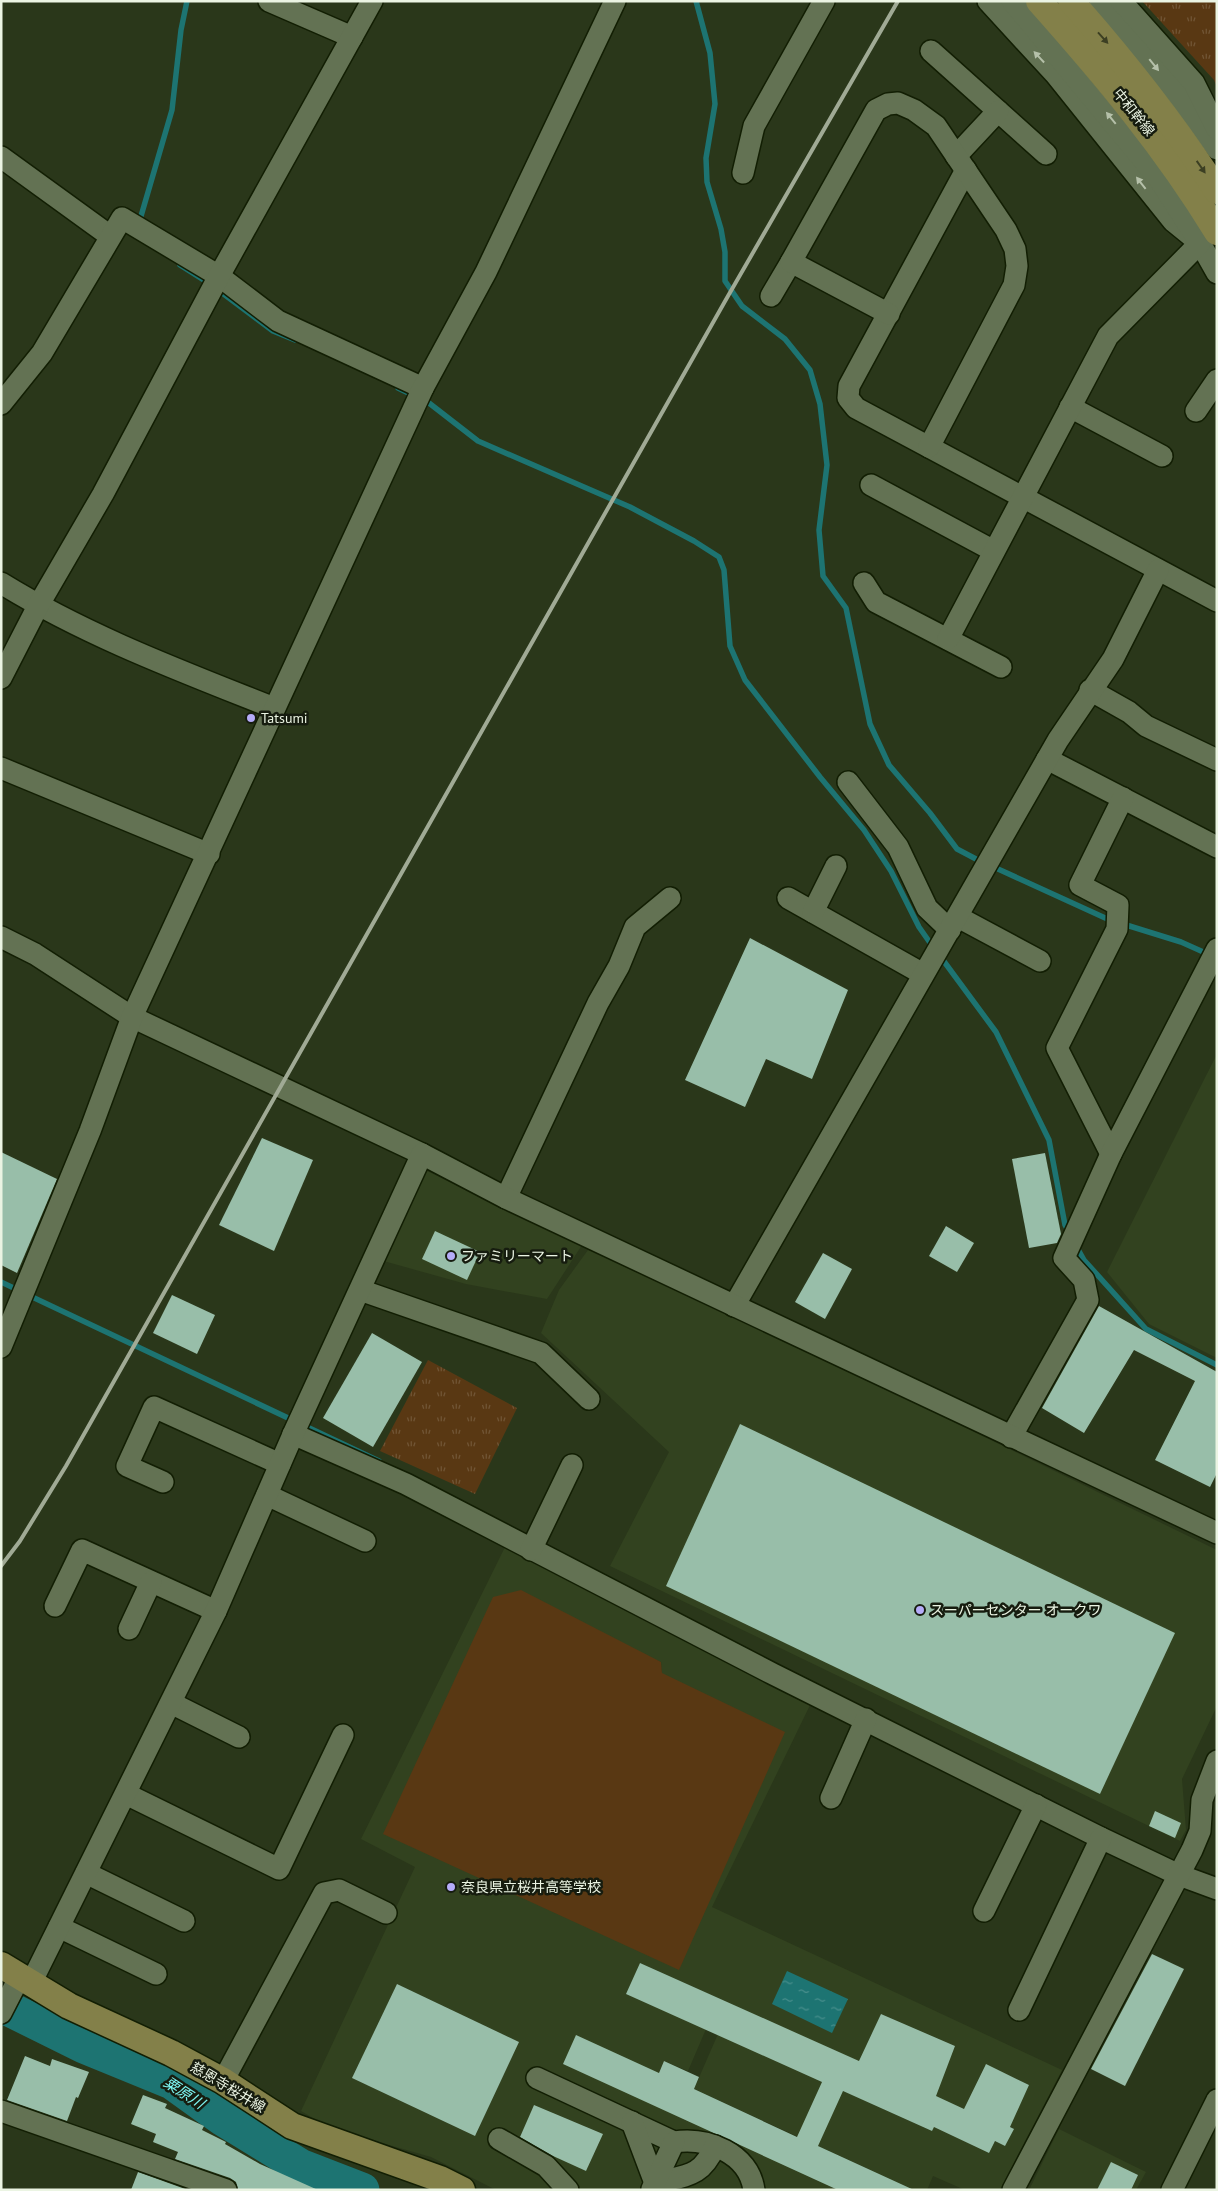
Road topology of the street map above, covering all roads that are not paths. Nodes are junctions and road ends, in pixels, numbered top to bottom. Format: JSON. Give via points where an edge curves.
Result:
{"nodes":[{"id":1,"x":269,"y":1,"type":"edge"},
{"id":2,"x":372,"y":1,"type":"edge"},
{"id":3,"x":615,"y":1,"type":"edge"},
{"id":4,"x":824,"y":1,"type":"edge"},
{"id":5,"x":988,"y":1,"type":"edge"},
{"id":6,"x":1071,"y":1,"type":"edge"},
{"id":7,"x":1100,"y":1,"type":"edge"},
{"id":8,"x":1121,"y":1,"type":"edge"},
{"id":9,"x":1023,"y":4,"type":"edge"},
{"id":10,"x":352,"y":37,"type":"junction"},
{"id":11,"x":931,"y":51,"type":"dead end"},
{"id":12,"x":998,"y":112,"type":"junction"},
{"id":13,"x":1217,"y":129,"type":"edge"},
{"id":14,"x":1217,"y":149,"type":"edge"},
{"id":15,"x":1046,"y":154,"type":"dead end"},
{"id":16,"x":1,"y":157,"type":"edge"},
{"id":17,"x":961,"y":163,"type":"junction"},
{"id":18,"x":743,"y":173,"type":"dead end"},
{"id":19,"x":1217,"y":191,"type":"edge"},
{"id":20,"x":110,"y":236,"type":"junction"},
{"id":21,"x":1208,"y":238,"type":"edge"},
{"id":22,"x":791,"y":262,"type":"junction"},
{"id":23,"x":1217,"y":273,"type":"edge"},
{"id":24,"x":219,"y":276,"type":"junction"},
{"id":25,"x":771,"y":296,"type":"dead end"},
{"id":26,"x":889,"y":314,"type":"junction"},
{"id":27,"x":1217,"y":380,"type":"edge"},
{"id":28,"x":423,"y":388,"type":"junction"},
{"id":29,"x":1,"y":404,"type":"edge"},
{"id":30,"x":1070,"y":407,"type":"junction"},
{"id":31,"x":1196,"y":411,"type":"dead end"},
{"id":32,"x":929,"y":447,"type":"junction"},
{"id":33,"x":1162,"y":456,"type":"dead end"},
{"id":34,"x":871,"y":485,"type":"dead end"},
{"id":35,"x":1022,"y":497,"type":"junction"},
{"id":36,"x":994,"y":551,"type":"junction"},
{"id":37,"x":1158,"y":570,"type":"junction"},
{"id":38,"x":1,"y":583,"type":"edge"},
{"id":39,"x":864,"y":584,"type":"dead end"},
{"id":40,"x":1217,"y":601,"type":"edge"},
{"id":41,"x":38,"y":606,"type":"junction"},
{"id":42,"x":948,"y":639,"type":"junction"},
{"id":43,"x":1001,"y":667,"type":"dead end"},
{"id":44,"x":1,"y":678,"type":"edge"},
{"id":45,"x":1090,"y":690,"type":"junction"},
{"id":46,"x":274,"y":708,"type":"junction"},
{"id":47,"x":1048,"y":759,"type":"junction"},
{"id":48,"x":1217,"y":760,"type":"edge"},
{"id":49,"x":1,"y":768,"type":"edge"},
{"id":50,"x":848,"y":782,"type":"dead end"},
{"id":51,"x":1123,"y":798,"type":"junction"},
{"id":52,"x":1217,"y":847,"type":"edge"},
{"id":53,"x":209,"y":854,"type":"junction"},
{"id":54,"x":836,"y":866,"type":"dead end"},
{"id":55,"x":670,"y":898,"type":"dead end"},
{"id":56,"x":788,"y":898,"type":"dead end"},
{"id":57,"x":813,"y":912,"type":"junction"},
{"id":58,"x":1,"y":937,"type":"edge"},
{"id":59,"x":946,"y":937,"type":"junction"},
{"id":60,"x":1214,"y":954,"type":"edge"},
{"id":61,"x":1040,"y":961,"type":"dead end"},
{"id":62,"x":923,"y":974,"type":"junction"},
{"id":63,"x":132,"y":1017,"type":"junction"},
{"id":64,"x":422,"y":1154,"type":"junction"},
{"id":65,"x":1111,"y":1154,"type":"junction"},
{"id":66,"x":506,"y":1198,"type":"junction"},
{"id":67,"x":360,"y":1290,"type":"junction"},
{"id":68,"x":734,"y":1306,"type":"junction"},
{"id":69,"x":1,"y":1347,"type":"edge"},
{"id":70,"x":589,"y":1399,"type":"dead end"},
{"id":71,"x":297,"y":1425,"type":"junction"},
{"id":72,"x":1011,"y":1437,"type":"junction"},
{"id":73,"x":280,"y":1464,"type":"junction"},
{"id":74,"x":572,"y":1464,"type":"dead end"},
{"id":75,"x":163,"y":1482,"type":"dead end"},
{"id":76,"x":267,"y":1495,"type":"junction"},
{"id":77,"x":1217,"y":1533,"type":"edge"},
{"id":78,"x":365,"y":1541,"type":"dead end"},
{"id":79,"x":535,"y":1542,"type":"junction"},
{"id":80,"x":151,"y":1582,"type":"junction"},
{"id":81,"x":55,"y":1606,"type":"dead end"},
{"id":82,"x":216,"y":1611,"type":"junction"},
{"id":83,"x":129,"y":1629,"type":"dead end"},
{"id":84,"x":171,"y":1703,"type":"junction"},
{"id":85,"x":866,"y":1719,"type":"junction"},
{"id":86,"x":343,"y":1735,"type":"dead end"},
{"id":87,"x":239,"y":1737,"type":"dead end"},
{"id":88,"x":1217,"y":1761,"type":"edge"},
{"id":89,"x":126,"y":1794,"type":"junction"},
{"id":90,"x":831,"y":1798,"type":"dead end"},
{"id":91,"x":1036,"y":1806,"type":"junction"},
{"id":92,"x":1101,"y":1838,"type":"junction"},
{"id":93,"x":86,"y":1873,"type":"junction"},
{"id":94,"x":1179,"y":1875,"type":"junction"},
{"id":95,"x":1217,"y":1889,"type":"edge"},
{"id":96,"x":984,"y":1911,"type":"dead end"},
{"id":97,"x":386,"y":1913,"type":"dead end"},
{"id":98,"x":184,"y":1921,"type":"dead end"},
{"id":99,"x":59,"y":1927,"type":"junction"},
{"id":100,"x":156,"y":1974,"type":"dead end"},
{"id":101,"x":16,"y":1979,"type":"edge"},
{"id":102,"x":1019,"y":2010,"type":"dead end"},
{"id":103,"x":1,"y":2013,"type":"edge"},
{"id":104,"x":537,"y":2078,"type":"dead end"},
{"id":105,"x":222,"y":2081,"type":"junction"},
{"id":106,"x":1217,"y":2100,"type":"edge"},
{"id":107,"x":1,"y":2111,"type":"edge"},
{"id":108,"x":632,"y":2122,"type":"junction"},
{"id":109,"x":499,"y":2139,"type":"dead end"},
{"id":110,"x":674,"y":2142,"type":"junction"},
{"id":111,"x":715,"y":2146,"type":"junction"},
{"id":112,"x":654,"y":2186,"type":"edge"},
{"id":113,"x":226,"y":2190,"type":"edge"},
{"id":114,"x":462,"y":2190,"type":"edge"},
{"id":115,"x":568,"y":2190,"type":"edge"},
{"id":116,"x":754,"y":2190,"type":"edge"},
{"id":117,"x":1013,"y":2190,"type":"edge"},
{"id":118,"x":1172,"y":2190,"type":"edge"}],
"edges":[{"from":1,"to":10,"type":"street"},
{"from":2,"to":10,"type":"street"},
{"from":3,"to":28,"type":"street","via":[[486,272]]},
{"from":4,"to":18,"type":"street","via":[[754,126]]},
{"from":21,"to":5,"type":"street","one_way":true,"via":[[1173,221],[1056,75]]},
{"from":6,"to":19,"type":"main road","name":"中和幹線","one_way":true,"via":[[1162,112]]},
{"from":7,"to":14,"type":"street","one_way":true,"via":[[1178,94]]},
{"from":8,"to":13,"type":"street","via":[[1194,83]]},
{"from":9,"to":21,"type":"main road","name":"中和幹線","via":[[1146,126],[1194,194]]},
{"from":10,"to":24,"type":"street"},
{"from":11,"to":12,"type":"street"},
{"from":12,"to":15,"type":"street"},
{"from":12,"to":17,"type":"street"},
{"from":16,"to":20,"type":"street"},
{"from":17,"to":22,"type":"street","via":[[936,126],[914,110],[898,103],[876,110]]},
{"from":17,"to":26,"type":"street"},
{"from":17,"to":32,"type":"street","via":[[1006,230],[1015,249],[1017,266],[1014,285]]},
{"from":20,"to":24,"type":"street","via":[[122,218]]},
{"from":20,"to":29,"type":"street","via":[[42,353]]},
{"from":21,"to":23,"type":"street"},
{"from":21,"to":30,"type":"street","via":[[1108,336]]},
{"from":22,"to":25,"type":"street"},
{"from":22,"to":26,"type":"street"},
{"from":24,"to":28,"type":"street","via":[[278,321]]},
{"from":24,"to":41,"type":"street","via":[[103,494]]},
{"from":26,"to":32,"type":"street","via":[[849,386],[848,398],[856,408]]},
{"from":27,"to":31,"type":"street"},
{"from":28,"to":46,"type":"street"},
{"from":30,"to":33,"type":"street"},
{"from":30,"to":35,"type":"street"},
{"from":32,"to":35,"type":"street"},
{"from":34,"to":36,"type":"street"},
{"from":35,"to":36,"type":"street"},
{"from":35,"to":37,"type":"street"},
{"from":36,"to":42,"type":"street"},
{"from":37,"to":40,"type":"street"},
{"from":37,"to":45,"type":"street","via":[[1113,659]]},
{"from":38,"to":41,"type":"street"},
{"from":39,"to":42,"type":"street","via":[[876,602]]},
{"from":41,"to":44,"type":"street"},
{"from":41,"to":46,"type":"street","via":[[130,650]]},
{"from":42,"to":43,"type":"street"},
{"from":45,"to":47,"type":"street"},
{"from":45,"to":48,"type":"street","via":[[1129,712],[1146,726]]},
{"from":46,"to":53,"type":"street"},
{"from":47,"to":51,"type":"street"},
{"from":47,"to":59,"type":"street"},
{"from":49,"to":53,"type":"street"},
{"from":50,"to":59,"type":"street","via":[[898,847],[927,908]]},
{"from":51,"to":52,"type":"street"},
{"from":51,"to":65,"type":"street","via":[[1080,884],[1118,905],[1118,923],[1057,1048]]},
{"from":53,"to":63,"type":"street"},
{"from":54,"to":57,"type":"street"},
{"from":55,"to":66,"type":"street","via":[[635,927]]},
{"from":56,"to":57,"type":"street"},
{"from":57,"to":62,"type":"street"},
{"from":58,"to":63,"type":"street","via":[[35,954]]},
{"from":59,"to":61,"type":"street"},
{"from":59,"to":62,"type":"street"},
{"from":60,"to":65,"type":"street"},
{"from":62,"to":68,"type":"street"},
{"from":63,"to":64,"type":"street"},
{"from":63,"to":69,"type":"street","via":[[90,1131]]},
{"from":64,"to":66,"type":"street"},
{"from":64,"to":67,"type":"street"},
{"from":65,"to":72,"type":"street","via":[[1064,1258],[1084,1280],[1088,1300]]},
{"from":66,"to":68,"type":"street"},
{"from":67,"to":70,"type":"street","via":[[541,1353]]},
{"from":67,"to":71,"type":"street"},
{"from":68,"to":72,"type":"street"},
{"from":71,"to":73,"type":"street"},
{"from":71,"to":79,"type":"street","via":[[406,1484]]},
{"from":72,"to":77,"type":"street"},
{"from":73,"to":75,"type":"street","via":[[154,1407],[127,1466]]},
{"from":73,"to":76,"type":"street"},
{"from":74,"to":79,"type":"street"},
{"from":76,"to":78,"type":"street"},
{"from":76,"to":82,"type":"street"},
{"from":79,"to":85,"type":"street","via":[[773,1674]]},
{"from":80,"to":81,"type":"street","via":[[82,1550]]},
{"from":80,"to":82,"type":"street"},
{"from":80,"to":83,"type":"street"},
{"from":82,"to":84,"type":"street"},
{"from":84,"to":87,"type":"street"},
{"from":84,"to":89,"type":"street"},
{"from":85,"to":90,"type":"street"},
{"from":85,"to":91,"type":"street"},
{"from":86,"to":89,"type":"street","via":[[279,1870]]},
{"from":88,"to":94,"type":"street","via":[[1202,1800],[1200,1831]]},
{"from":89,"to":93,"type":"street"},
{"from":91,"to":92,"type":"street"},
{"from":91,"to":96,"type":"street"},
{"from":92,"to":94,"type":"street"},
{"from":92,"to":102,"type":"street"},
{"from":93,"to":98,"type":"street"},
{"from":93,"to":99,"type":"street"},
{"from":94,"to":95,"type":"street"},
{"from":94,"to":117,"type":"street"},
{"from":97,"to":105,"type":"street","via":[[338,1890],[324,1893]]},
{"from":99,"to":100,"type":"street"},
{"from":99,"to":101,"type":"street"},
{"from":101,"to":103,"type":"street"},
{"from":101,"to":105,"type":"main road","name":"慈恩寺桜井線"},
{"from":104,"to":108,"type":"street"},
{"from":105,"to":114,"type":"main road","name":"慈恩寺桜井線","via":[[292,2126],[440,2179]]},
{"from":106,"to":118,"type":"street"},
{"from":107,"to":113,"type":"street"},
{"from":108,"to":110,"type":"street"},
{"from":108,"to":112,"type":"street"},
{"from":109,"to":115,"type":"street","via":[[546,2166]]},
{"from":110,"to":111,"type":"street","via":[[691,2139]]},
{"from":110,"to":112,"type":"street"},
{"from":111,"to":112,"type":"street","via":[[708,2163],[696,2172]]},
{"from":111,"to":116,"type":"street","via":[[741,2161],[752,2178]]}]}
